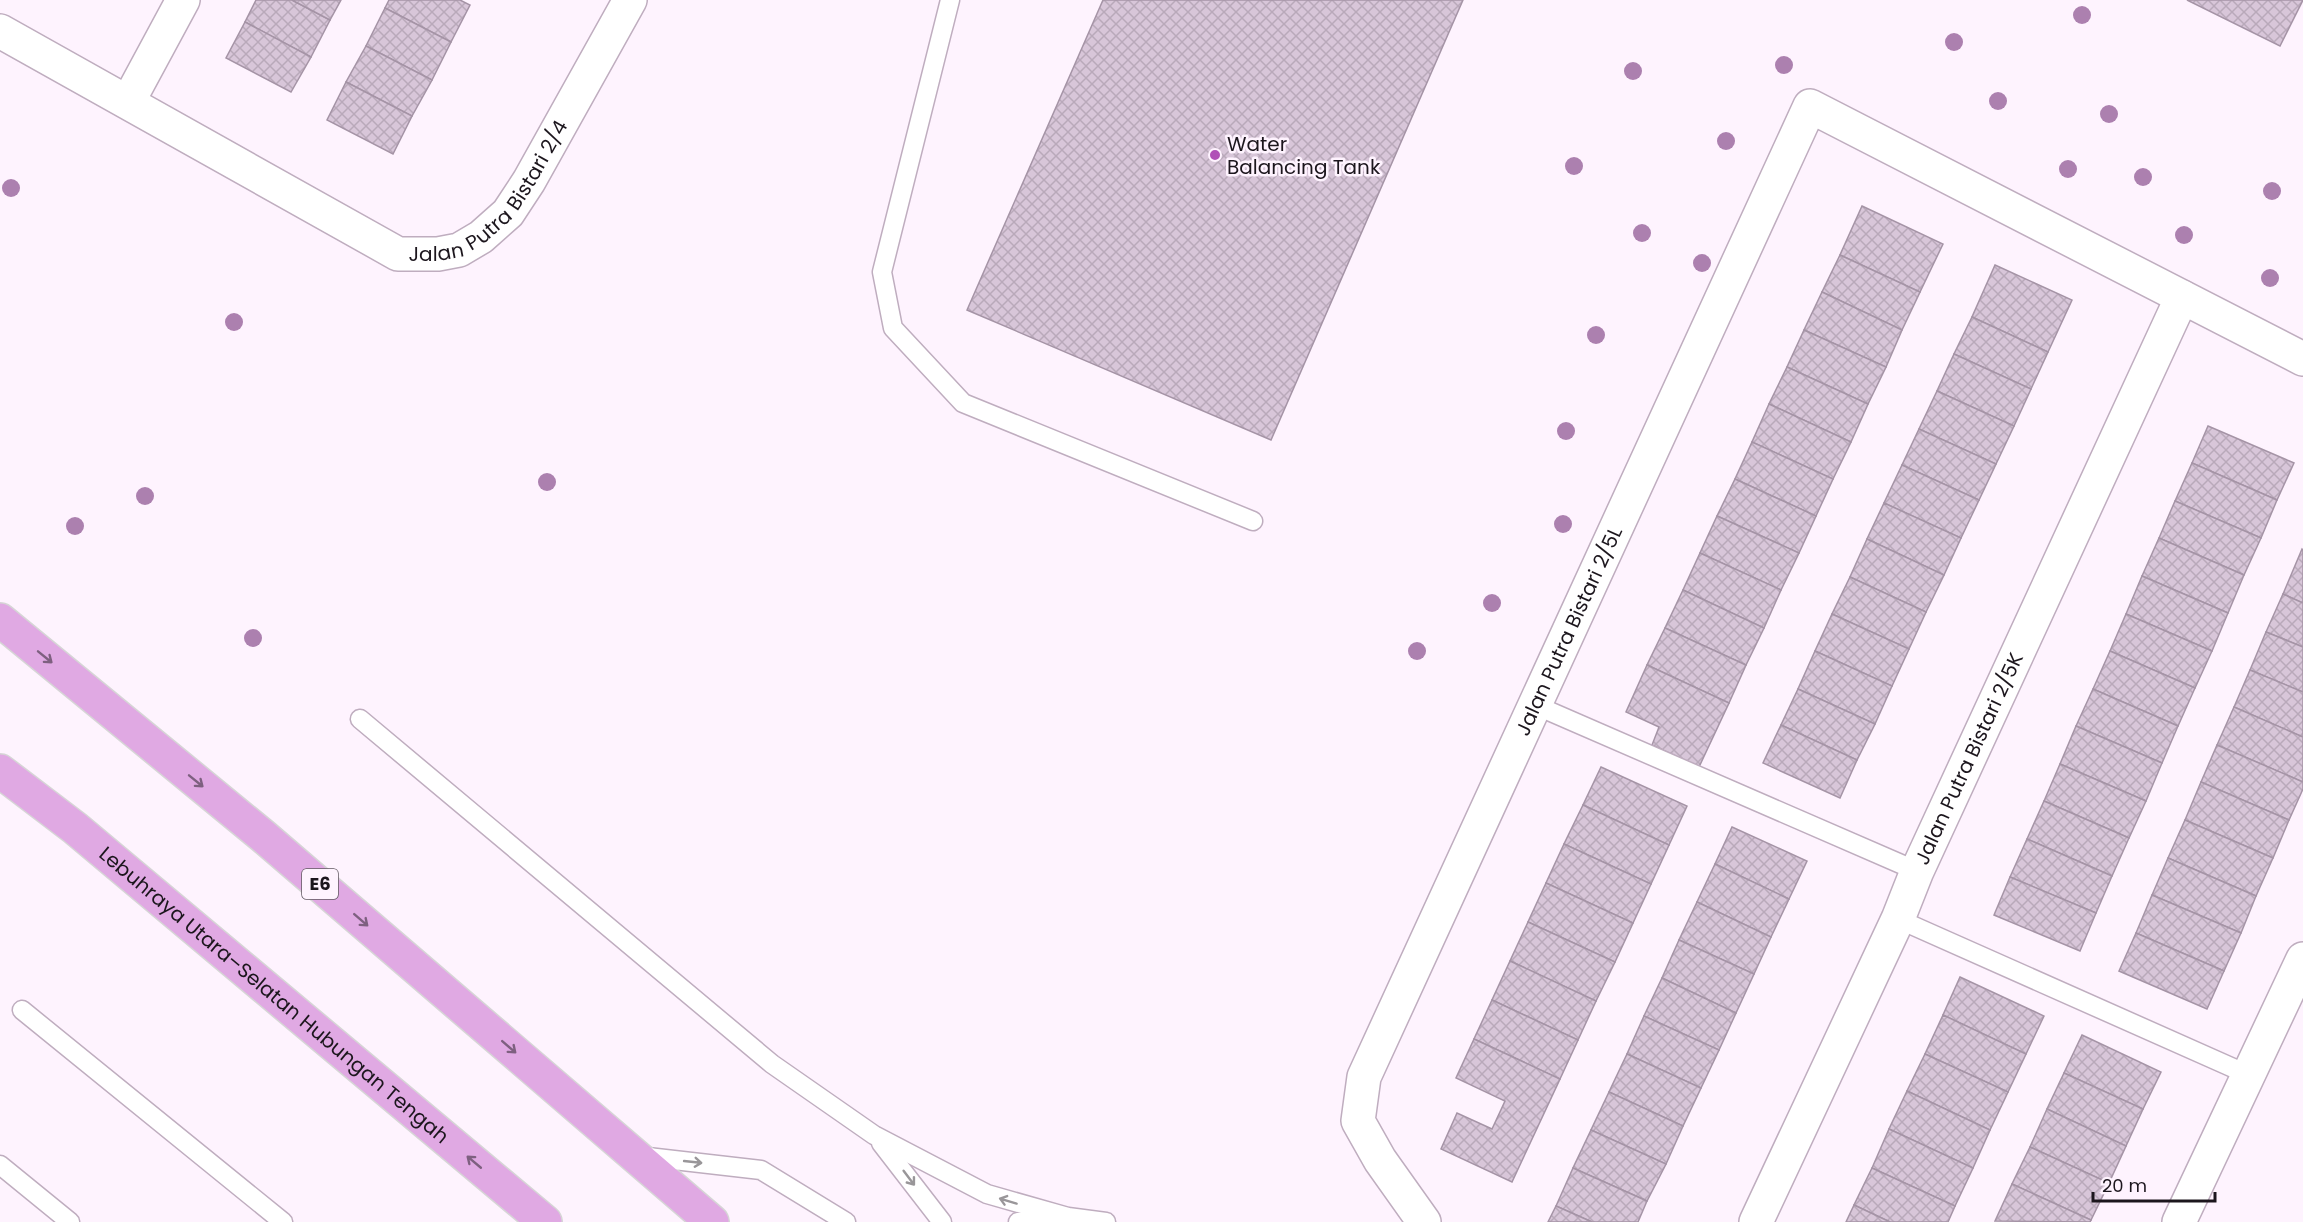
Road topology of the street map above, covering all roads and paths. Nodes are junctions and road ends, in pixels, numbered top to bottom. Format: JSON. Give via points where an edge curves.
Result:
{"nodes":[{"id":1,"x":183,"y":0,"type":"edge"},
{"id":2,"x":630,"y":0,"type":"edge"},
{"id":3,"x":950,"y":0,"type":"edge"},
{"id":4,"x":0,"y":31,"type":"edge"},
{"id":5,"x":128,"y":102,"type":"junction"},
{"id":6,"x":2182,"y":297,"type":"junction"},
{"id":7,"x":2303,"y":359,"type":"edge"},
{"id":8,"x":1253,"y":521,"type":"dead end"},
{"id":9,"x":0,"y":620,"type":"edge"},
{"id":10,"x":1535,"y":705,"type":"junction"},
{"id":11,"x":360,"y":719,"type":"dead end"},
{"id":12,"x":0,"y":771,"type":"edge"},
{"id":13,"x":0,"y":800,"type":"edge"},
{"id":14,"x":75,"y":828,"type":"junction"},
{"id":15,"x":1917,"y":871,"type":"junction"},
{"id":16,"x":1898,"y":919,"type":"junction"},
{"id":17,"x":2303,"y":959,"type":"edge"},
{"id":18,"x":22,"y":1010,"type":"dead end"},
{"id":19,"x":2249,"y":1075,"type":"junction"},
{"id":20,"x":874,"y":1135,"type":"junction"},
{"id":21,"x":634,"y":1155,"type":"junction"},
{"id":22,"x":0,"y":1165,"type":"edge"},
{"id":23,"x":1068,"y":1217,"type":"junction"},
{"id":24,"x":70,"y":1222,"type":"edge"},
{"id":25,"x":283,"y":1222,"type":"edge"},
{"id":26,"x":545,"y":1222,"type":"edge"},
{"id":27,"x":712,"y":1222,"type":"edge"},
{"id":28,"x":846,"y":1222,"type":"edge"},
{"id":29,"x":942,"y":1222,"type":"edge"},
{"id":30,"x":1018,"y":1222,"type":"edge"},
{"id":31,"x":1106,"y":1222,"type":"edge"},
{"id":32,"x":1424,"y":1222,"type":"edge"},
{"id":33,"x":1756,"y":1222,"type":"edge"},
{"id":34,"x":2179,"y":1222,"type":"edge"}],
"edges":[{"from":1,"to":5,"type":"street"},
{"from":2,"to":5,"type":"street","name":"Jalan Putra Bistari 2/4","via":[[508,213],[459,250],[398,254]]},
{"from":3,"to":8,"type":"lane","via":[[882,272],[893,328],[963,403]]},
{"from":4,"to":5,"type":"street","name":"Jalan Putra Bistari 2/4"},
{"from":6,"to":7,"type":"street"},
{"from":6,"to":10,"type":"street","name":"Jalan Putra Bistari 2/5L","via":[[1810,106]]},
{"from":6,"to":15,"type":"street","name":"Jalan Putra Bistari 2/5K"},
{"from":9,"to":21,"type":"highway","number":"E6","one_way":true,"via":[[263,836]]},
{"from":10,"to":15,"type":"lane"},
{"from":10,"to":32,"type":"street","name":"Jalan Putra Bistari 2/5L","via":[[1364,1077],[1359,1121],[1380,1160]]},
{"from":11,"to":20,"type":"lane","via":[[772,1064]]},
{"from":12,"to":14,"type":"highway","name":"Lebuhraya Utara–Selatan Hubungan Tengah"},
{"from":13,"to":14,"type":"highway"},
{"from":26,"to":14,"type":"highway","name":"Lebuhraya Utara–Selatan Hubungan Tengah","one_way":true},
{"from":15,"to":16,"type":"street","name":"Jalan Putra Bistari 2/5K"},
{"from":16,"to":19,"type":"lane"},
{"from":16,"to":33,"type":"street","name":"Jalan Putra Bistari 2/5K"},
{"from":17,"to":19,"type":"street"},
{"from":18,"to":25,"type":"lane"},
{"from":19,"to":34,"type":"street"},
{"from":23,"to":20,"type":"lane","one_way":true,"via":[[987,1194]]},
{"from":20,"to":29,"type":"lane","one_way":true},
{"from":21,"to":27,"type":"highway","number":"E6"},
{"from":21,"to":28,"type":"lane","one_way":true,"via":[[760,1170]]},
{"from":22,"to":24,"type":"lane"},
{"from":23,"to":30,"type":"lane"},
{"from":23,"to":31,"type":"lane"}]}
